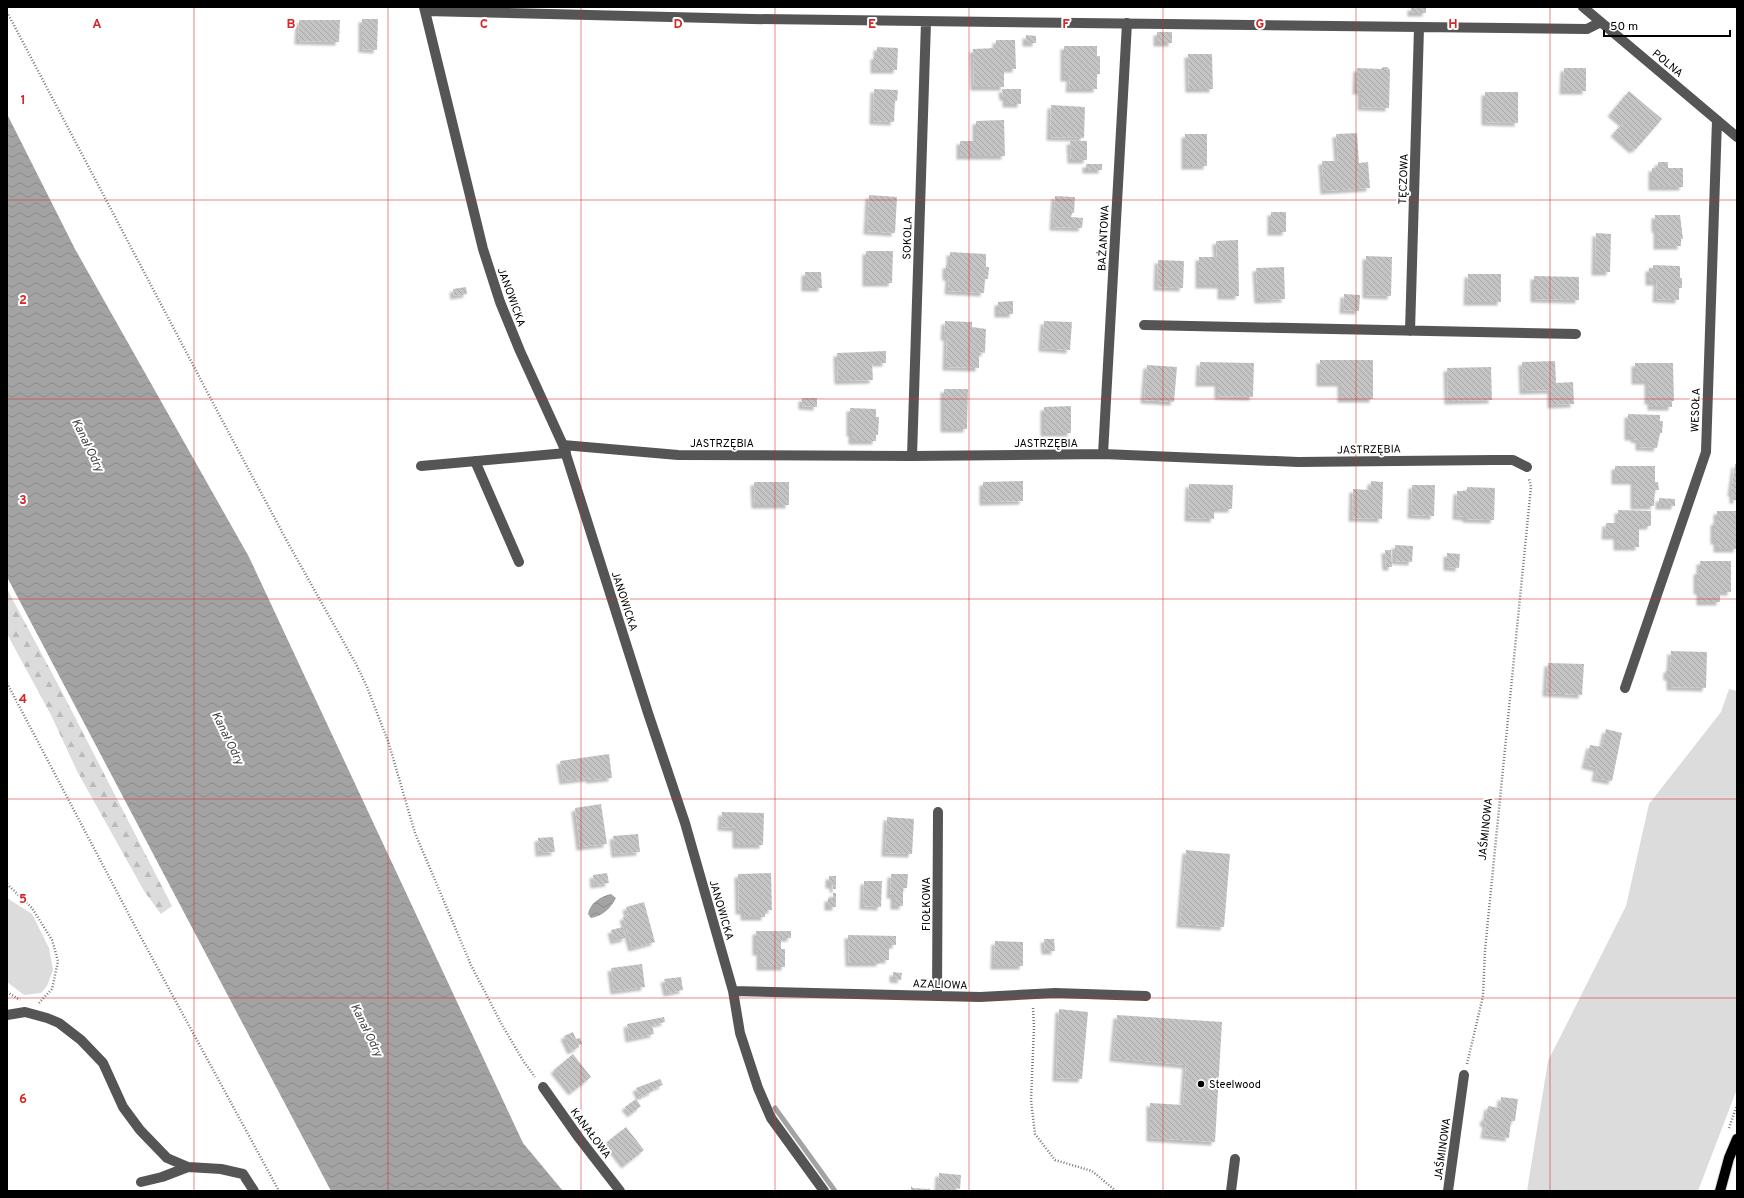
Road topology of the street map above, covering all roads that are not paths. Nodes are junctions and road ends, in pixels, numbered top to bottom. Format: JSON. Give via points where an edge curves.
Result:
{"nodes":[{"id":1,"x":1583,"y":7,"type":"edge"},
{"id":2,"x":425,"y":9,"type":"edge"},
{"id":3,"x":926,"y":22,"type":"junction"},
{"id":4,"x":1601,"y":22,"type":"junction"},
{"id":5,"x":1127,"y":23,"type":"junction"},
{"id":6,"x":1419,"y":28,"type":"junction"},
{"id":7,"x":1717,"y":120,"type":"junction"},
{"id":8,"x":1737,"y":137,"type":"edge"},
{"id":9,"x":1144,"y":326,"type":"dead end"},
{"id":10,"x":1410,"y":331,"type":"junction"},
{"id":11,"x":1576,"y":334,"type":"dead end"},
{"id":12,"x":565,"y":449,"type":"junction"},
{"id":13,"x":1103,"y":454,"type":"junction"},
{"id":14,"x":912,"y":456,"type":"junction"},
{"id":15,"x":475,"y":461,"type":"junction"},
{"id":16,"x":422,"y":466,"type":"dead end"},
{"id":17,"x":1527,"y":467,"type":"road end"},
{"id":18,"x":519,"y":562,"type":"dead end"},
{"id":19,"x":1625,"y":688,"type":"dead end"},
{"id":20,"x":938,"y":812,"type":"dead end"},
{"id":21,"x":733,"y":991,"type":"junction"},
{"id":22,"x":937,"y":996,"type":"junction"},
{"id":23,"x":1146,"y":996,"type":"dead end"},
{"id":24,"x":7,"y":1015,"type":"edge"},
{"id":25,"x":1464,"y":1075,"type":"road end"},
{"id":26,"x":543,"y":1087,"type":"road end"},
{"id":27,"x":1737,"y":1139,"type":"edge"},
{"id":28,"x":1235,"y":1159,"type":"dead end"},
{"id":29,"x":188,"y":1167,"type":"junction"},
{"id":30,"x":141,"y":1182,"type":"dead end"},
{"id":31,"x":254,"y":1191,"type":"edge"},
{"id":32,"x":620,"y":1191,"type":"edge"},
{"id":33,"x":824,"y":1191,"type":"edge"},
{"id":34,"x":1231,"y":1191,"type":"edge"},
{"id":35,"x":1448,"y":1191,"type":"edge"},
{"id":36,"x":1720,"y":1191,"type":"edge"}],
"edges":[{"from":1,"to":4,"type":"street","name":"POLNA"},
{"from":2,"to":3,"type":"street"},
{"from":2,"to":12,"type":"street","name":"JANOWICKA","via":[[483,249],[495,287],[520,351]]},
{"from":3,"to":5,"type":"street"},
{"from":3,"to":14,"type":"street","name":"SOKOLA"},
{"from":4,"to":6,"type":"street","via":[[1587,29]]},
{"from":4,"to":7,"type":"street","name":"POLNA"},
{"from":5,"to":6,"type":"street"},
{"from":5,"to":13,"type":"street","name":"BAŻANTOWA"},
{"from":6,"to":10,"type":"street","name":"TĘCZOWA"},
{"from":7,"to":8,"type":"street","name":"POLNA"},
{"from":7,"to":19,"type":"street","name":"WESOŁA","via":[[1706,452]]},
{"from":9,"to":10,"type":"street"},
{"from":10,"to":11,"type":"street"},
{"from":12,"to":14,"type":"street","name":"JASTRZĘBIA","via":[[678,455]]},
{"from":12,"to":15,"type":"street","name":"JASTRZĘBIA"},
{"from":12,"to":21,"type":"street","name":"JANOWICKA","via":[[685,823]]},
{"from":13,"to":14,"type":"street","name":"JASTRZĘBIA"},
{"from":13,"to":17,"type":"street","name":"JASTRZĘBIA","via":[[1298,462],[1513,460]]},
{"from":15,"to":16,"type":"street","name":"JASTRZĘBIA"},
{"from":15,"to":18,"type":"street"},
{"from":20,"to":22,"type":"street","name":"FIOŁKOWA"},
{"from":21,"to":22,"type":"street","name":"AZALIOWA"},
{"from":21,"to":33,"type":"street","name":"JANOWICKA","via":[[740,1033],[771,1118]]},
{"from":22,"to":23,"type":"street","name":"AZALIOWA","via":[[980,997],[1032,993]]},
{"from":24,"to":29,"type":"street","via":[[25,1012],[36,1015],[59,1023],[81,1040],[103,1063],[123,1107],[140,1130],[167,1158]]},
{"from":25,"to":35,"type":"street","name":"JAŚMINOWA"},
{"from":26,"to":32,"type":"street","name":"KANAŁOWA"},
{"from":27,"to":36,"type":"main road"},
{"from":28,"to":34,"type":"street"},
{"from":29,"to":30,"type":"street"},
{"from":29,"to":31,"type":"street","via":[[220,1169],[243,1174]]}]}
